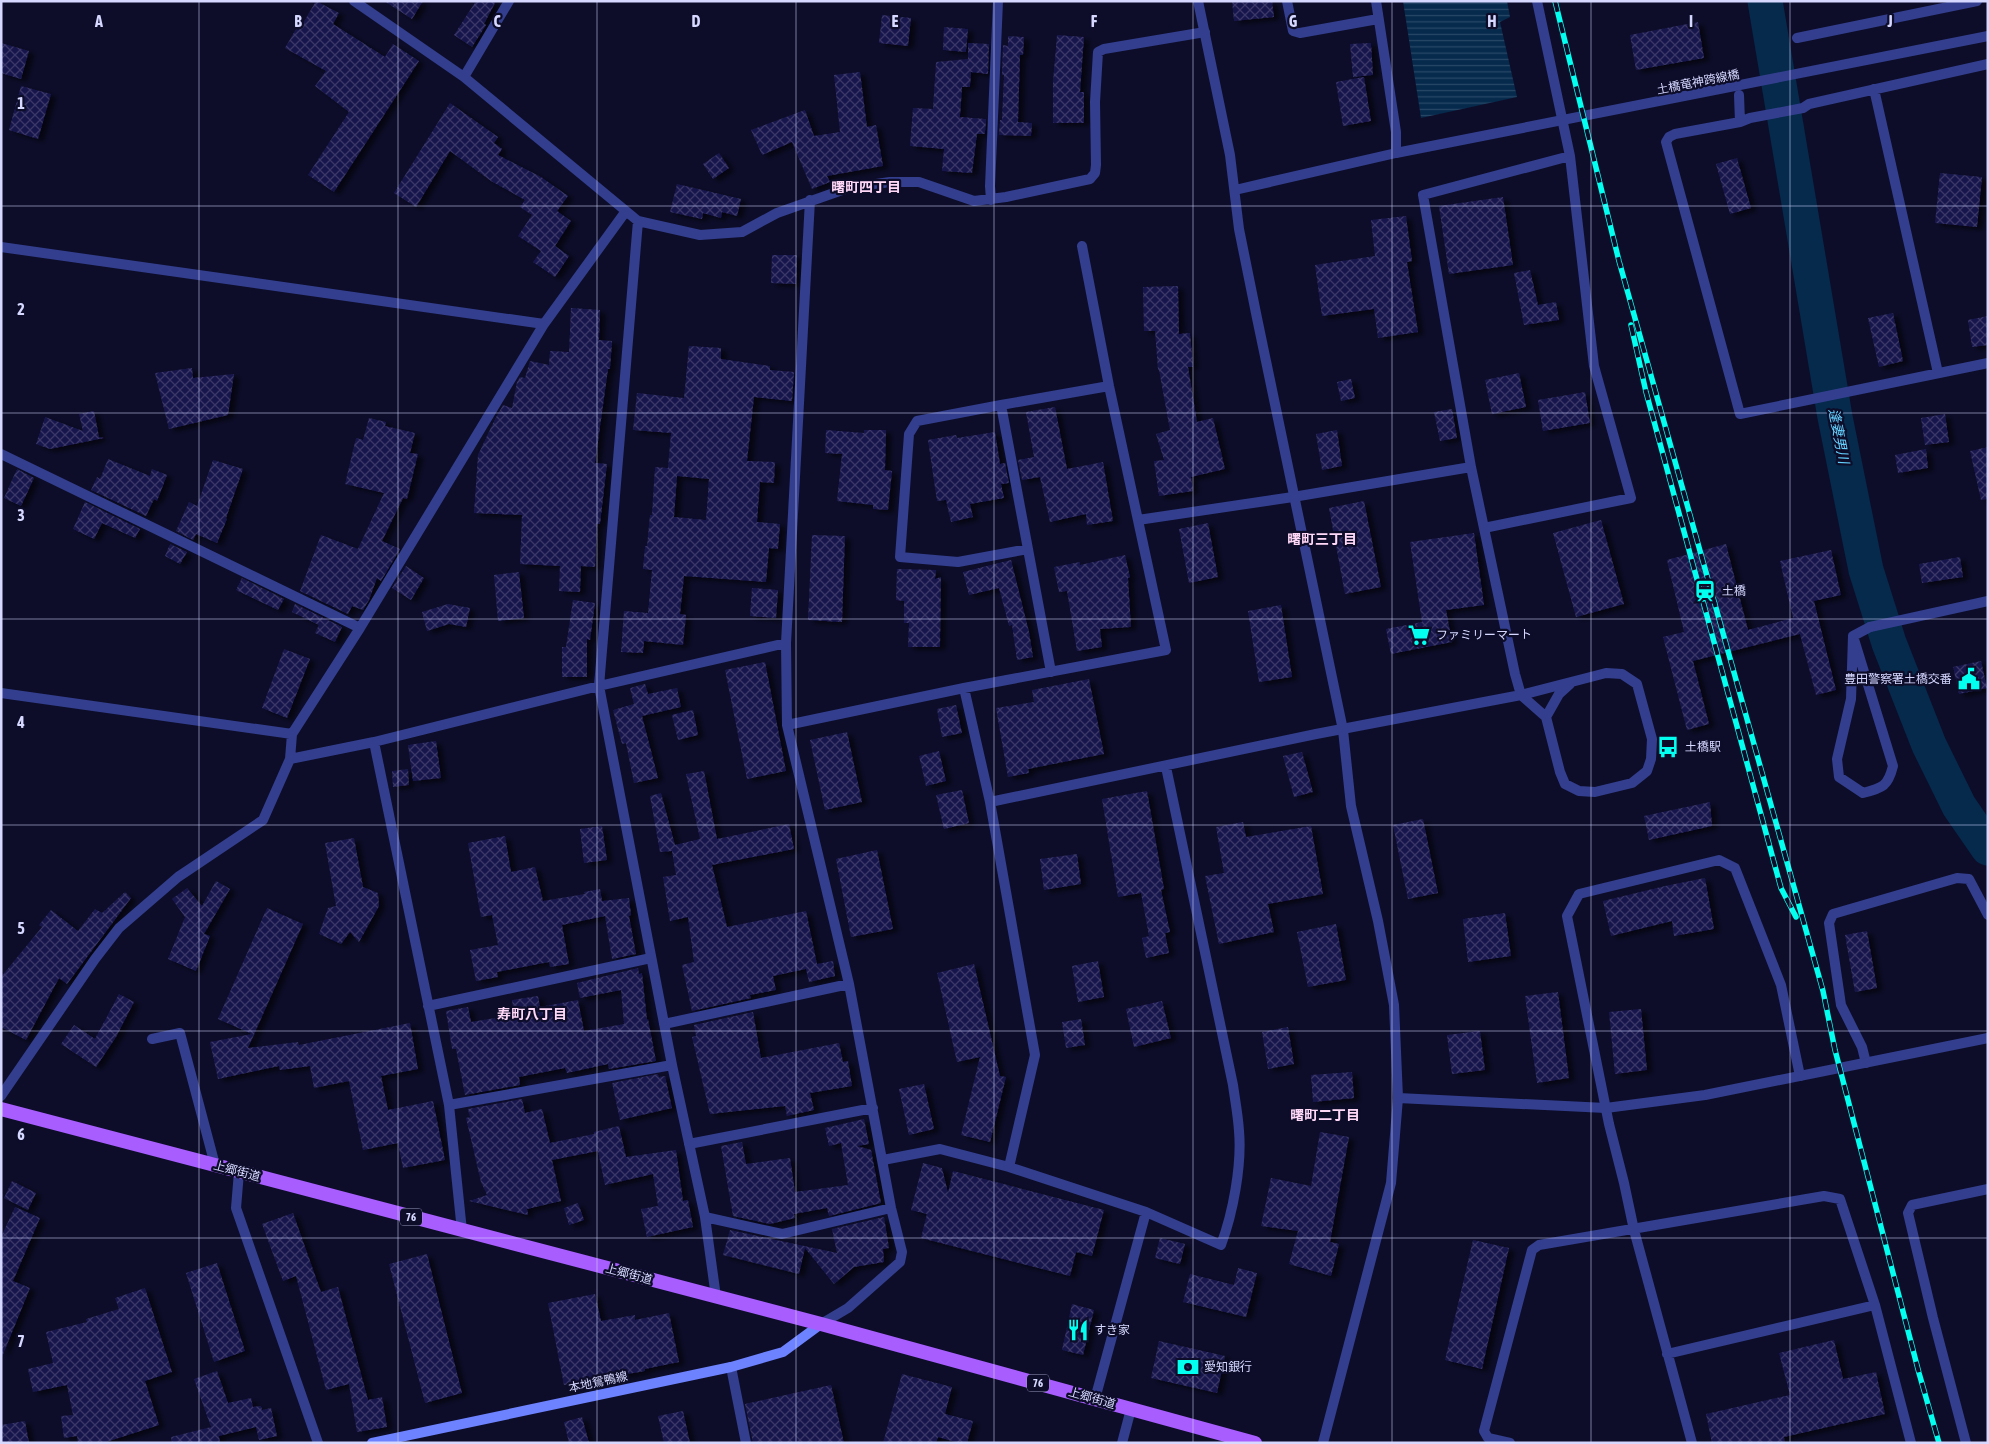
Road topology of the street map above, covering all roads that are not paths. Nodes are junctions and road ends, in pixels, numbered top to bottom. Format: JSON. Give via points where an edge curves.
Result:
{"nodes":[{"id":1,"x":354,"y":1,"type":"edge"},
{"id":2,"x":509,"y":1,"type":"edge"},
{"id":3,"x":998,"y":1,"type":"edge"},
{"id":4,"x":1198,"y":1,"type":"edge"},
{"id":5,"x":1287,"y":1,"type":"edge"},
{"id":6,"x":1376,"y":1,"type":"edge"},
{"id":7,"x":1537,"y":1,"type":"edge"},
{"id":8,"x":1977,"y":1,"type":"edge"},
{"id":9,"x":1378,"y":18,"type":"junction"},
{"id":10,"x":1205,"y":32,"type":"junction"},
{"id":11,"x":1988,"y":36,"type":"edge"},
{"id":12,"x":1797,"y":38,"type":"dead end"},
{"id":13,"x":1988,"y":64,"type":"edge"},
{"id":14,"x":464,"y":77,"type":"junction"},
{"id":15,"x":1874,"y":89,"type":"junction"},
{"id":16,"x":1739,"y":95,"type":"dead end"},
{"id":17,"x":1740,"y":122,"type":"junction"},
{"id":18,"x":1396,"y":154,"type":"junction"},
{"id":19,"x":1570,"y":156,"type":"junction"},
{"id":20,"x":1235,"y":190,"type":"junction"},
{"id":21,"x":810,"y":200,"type":"junction"},
{"id":22,"x":991,"y":200,"type":"junction"},
{"id":23,"x":626,"y":210,"type":"junction"},
{"id":24,"x":638,"y":221,"type":"junction"},
{"id":25,"x":1082,"y":246,"type":"dead end"},
{"id":26,"x":1,"y":247,"type":"edge"},
{"id":27,"x":544,"y":324,"type":"junction"},
{"id":28,"x":1988,"y":363,"type":"edge"},
{"id":29,"x":1938,"y":373,"type":"junction"},
{"id":30,"x":1109,"y":386,"type":"junction"},
{"id":31,"x":1001,"y":405,"type":"junction"},
{"id":32,"x":1,"y":454,"type":"edge"},
{"id":33,"x":1471,"y":467,"type":"junction"},
{"id":34,"x":1294,"y":497,"type":"junction"},
{"id":35,"x":1138,"y":520,"type":"junction"},
{"id":36,"x":1484,"y":528,"type":"junction"},
{"id":37,"x":1028,"y":549,"type":"junction"},
{"id":38,"x":1988,"y":601,"type":"edge"},
{"id":39,"x":360,"y":628,"type":"junction"},
{"id":40,"x":1853,"y":636,"type":"junction"},
{"id":41,"x":786,"y":643,"type":"junction"},
{"id":42,"x":1051,"y":672,"type":"junction"},
{"id":43,"x":1571,"y":682,"type":"junction"},
{"id":44,"x":599,"y":686,"type":"junction"},
{"id":45,"x":964,"y":688,"type":"junction"},
{"id":46,"x":1,"y":693,"type":"edge"},
{"id":47,"x":1521,"y":695,"type":"junction"},
{"id":48,"x":1546,"y":717,"type":"junction"},
{"id":49,"x":787,"y":725,"type":"junction"},
{"id":50,"x":1343,"y":730,"type":"junction"},
{"id":51,"x":292,"y":734,"type":"junction"},
{"id":52,"x":374,"y":742,"type":"junction"},
{"id":53,"x":290,"y":759,"type":"junction"},
{"id":54,"x":1166,"y":767,"type":"junction"},
{"id":55,"x":990,"y":802,"type":"junction"},
{"id":56,"x":1988,"y":915,"type":"edge"},
{"id":57,"x":651,"y":958,"type":"junction"},
{"id":58,"x":849,"y":984,"type":"junction"},
{"id":59,"x":428,"y":1006,"type":"junction"},
{"id":60,"x":664,"y":1024,"type":"junction"},
{"id":61,"x":152,"y":1038,"type":"dead end"},
{"id":62,"x":1988,"y":1038,"type":"edge"},
{"id":63,"x":1866,"y":1063,"type":"junction"},
{"id":64,"x":672,"y":1064,"type":"junction"},
{"id":65,"x":1800,"y":1076,"type":"junction"},
{"id":66,"x":1,"y":1096,"type":"edge"},
{"id":67,"x":1398,"y":1098,"type":"junction"},
{"id":68,"x":449,"y":1105,"type":"junction"},
{"id":69,"x":873,"y":1108,"type":"junction"},
{"id":70,"x":1606,"y":1108,"type":"junction"},
{"id":71,"x":1,"y":1109,"type":"edge"},
{"id":72,"x":689,"y":1144,"type":"junction"},
{"id":73,"x":883,"y":1160,"type":"junction"},
{"id":74,"x":215,"y":1165,"type":"junction"},
{"id":75,"x":1008,"y":1167,"type":"junction"},
{"id":76,"x":239,"y":1172,"type":"junction"},
{"id":77,"x":1988,"y":1189,"type":"edge"},
{"id":78,"x":891,"y":1208,"type":"junction"},
{"id":79,"x":1146,"y":1212,"type":"junction"},
{"id":80,"x":705,"y":1217,"type":"junction"},
{"id":81,"x":1634,"y":1230,"type":"junction"},
{"id":82,"x":462,"y":1231,"type":"junction"},
{"id":83,"x":716,"y":1297,"type":"junction"},
{"id":84,"x":1875,"y":1305,"type":"junction"},
{"id":85,"x":821,"y":1324,"type":"junction"},
{"id":86,"x":1667,"y":1354,"type":"junction"},
{"id":87,"x":731,"y":1367,"type":"junction"},
{"id":88,"x":1095,"y":1399,"type":"junction"},
{"id":89,"x":1131,"y":1409,"type":"junction"},
{"id":90,"x":318,"y":1443,"type":"edge"},
{"id":91,"x":372,"y":1443,"type":"edge"},
{"id":92,"x":746,"y":1443,"type":"edge"},
{"id":93,"x":1122,"y":1443,"type":"edge"},
{"id":94,"x":1255,"y":1443,"type":"edge"},
{"id":95,"x":1323,"y":1443,"type":"edge"},
{"id":96,"x":1510,"y":1443,"type":"edge"},
{"id":97,"x":1692,"y":1443,"type":"edge"},
{"id":98,"x":1911,"y":1443,"type":"edge"},
{"id":99,"x":1966,"y":1443,"type":"edge"}],
"edges":[{"from":1,"to":14,"type":"street"},
{"from":2,"to":14,"type":"street"},
{"from":3,"to":22,"type":"street"},
{"from":4,"to":10,"type":"street"},
{"from":5,"to":9,"type":"street","via":[[1293,31],[1300,33]]},
{"from":6,"to":9,"type":"street"},
{"from":7,"to":19,"type":"street"},
{"from":8,"to":12,"type":"street"},
{"from":9,"to":18,"type":"street","via":[[1396,132]]},
{"from":10,"to":20,"type":"street"},
{"from":10,"to":22,"type":"street","via":[[1098,52],[1095,173],[1090,179]]},
{"from":11,"to":18,"type":"street","name":"土橋竜神跨線橋"},
{"from":13,"to":15,"type":"street"},
{"from":14,"to":23,"type":"street"},
{"from":15,"to":17,"type":"street"},
{"from":15,"to":29,"type":"street"},
{"from":16,"to":17,"type":"street"},
{"from":17,"to":29,"type":"street","via":[[1675,134],[1666,142],[1740,414]]},
{"from":18,"to":20,"type":"street","name":"土橋竜神跨線橋"},
{"from":19,"to":33,"type":"street","via":[[1423,195]]},
{"from":19,"to":36,"type":"street","via":[[1594,366],[1630,498]]},
{"from":20,"to":34,"type":"street","via":[[1243,246]]},
{"from":21,"to":22,"type":"street","via":[[848,188],[919,182],[974,201]]},
{"from":21,"to":24,"type":"street","via":[[742,232],[700,235]]},
{"from":21,"to":41,"type":"street"},
{"from":23,"to":24,"type":"street"},
{"from":23,"to":27,"type":"street"},
{"from":24,"to":44,"type":"street"},
{"from":25,"to":30,"type":"street"},
{"from":26,"to":27,"type":"street"},
{"from":27,"to":39,"type":"street"},
{"from":28,"to":29,"type":"street"},
{"from":30,"to":31,"type":"street"},
{"from":30,"to":35,"type":"street"},
{"from":31,"to":37,"type":"street"},
{"from":31,"to":37,"type":"street","via":[[917,421],[909,434],[900,557],[958,562]]},
{"from":32,"to":39,"type":"street"},
{"from":33,"to":34,"type":"street"},
{"from":33,"to":36,"type":"street"},
{"from":34,"to":35,"type":"street"},
{"from":34,"to":50,"type":"street"},
{"from":35,"to":42,"type":"street","via":[[1166,650]]},
{"from":36,"to":47,"type":"street"},
{"from":37,"to":42,"type":"street"},
{"from":38,"to":40,"type":"street","via":[[1870,627]]},
{"from":39,"to":51,"type":"street"},
{"from":40,"to":40,"type":"street","via":[[1893,766],[1889,781],[1863,793],[1839,777],[1837,759],[1851,699]]},
{"from":41,"to":44,"type":"street"},
{"from":41,"to":49,"type":"street"},
{"from":42,"to":45,"type":"street"},
{"from":43,"to":47,"type":"street"},
{"from":43,"to":48,"type":"street","via":[[1559,694]]},
{"from":43,"to":48,"type":"street","via":[[1606,673],[1622,674],[1637,684],[1652,739],[1647,771],[1632,783],[1595,792],[1579,791],[1565,784]]},
{"from":44,"to":52,"type":"street"},
{"from":44,"to":57,"type":"street"},
{"from":45,"to":49,"type":"street"},
{"from":45,"to":55,"type":"street"},
{"from":46,"to":51,"type":"street"},
{"from":47,"to":48,"type":"street"},
{"from":47,"to":50,"type":"street"},
{"from":49,"to":58,"type":"street"},
{"from":50,"to":54,"type":"street"},
{"from":50,"to":67,"type":"street","via":[[1351,806],[1394,1005]]},
{"from":51,"to":53,"type":"street"},
{"from":52,"to":53,"type":"street"},
{"from":52,"to":59,"type":"street"},
{"from":53,"to":66,"type":"street","via":[[262,820],[178,877],[119,928]]},
{"from":54,"to":55,"type":"street"},
{"from":54,"to":79,"type":"street","via":[[1232,1084],[1239,1132],[1230,1221],[1221,1245]]},
{"from":55,"to":75,"type":"street","via":[[1034,1055]]},
{"from":56,"to":63,"type":"street","via":[[1969,879],[1957,878],[1833,914],[1829,923],[1841,1005],[1862,1047]]},
{"from":57,"to":59,"type":"street"},
{"from":57,"to":60,"type":"street"},
{"from":58,"to":60,"type":"street"},
{"from":58,"to":69,"type":"street"},
{"from":59,"to":68,"type":"street"},
{"from":60,"to":64,"type":"street"},
{"from":61,"to":74,"type":"street","via":[[180,1033]]},
{"from":62,"to":63,"type":"street"},
{"from":63,"to":65,"type":"street"},
{"from":64,"to":68,"type":"street"},
{"from":64,"to":72,"type":"street"},
{"from":65,"to":70,"type":"street","via":[[1705,1095]]},
{"from":65,"to":70,"type":"street","via":[[1781,985],[1736,868],[1719,860],[1579,894],[1571,907],[1568,916]]},
{"from":67,"to":70,"type":"street"},
{"from":67,"to":95,"type":"street","via":[[1391,1183]]},
{"from":68,"to":82,"type":"street"},
{"from":69,"to":72,"type":"street"},
{"from":69,"to":73,"type":"street"},
{"from":70,"to":81,"type":"street"},
{"from":71,"to":74,"type":"main road","name":"上郷街道","number":"76"},
{"from":72,"to":80,"type":"street"},
{"from":73,"to":75,"type":"street","via":[[940,1149]]},
{"from":73,"to":78,"type":"street"},
{"from":74,"to":76,"type":"main road","name":"上郷街道","number":"76"},
{"from":75,"to":79,"type":"street"},
{"from":76,"to":82,"type":"main road","name":"上郷街道","number":"76"},
{"from":76,"to":90,"type":"street","via":[[236,1208]]},
{"from":77,"to":99,"type":"street","via":[[1912,1205],[1908,1213]]},
{"from":78,"to":80,"type":"street","via":[[782,1234]]},
{"from":78,"to":85,"type":"street","via":[[902,1252],[900,1262],[848,1308]]},
{"from":79,"to":88,"type":"street"},
{"from":80,"to":83,"type":"street"},
{"from":81,"to":84,"type":"street","via":[[1824,1196],[1840,1199]]},
{"from":81,"to":86,"type":"street"},
{"from":81,"to":96,"type":"street","via":[[1539,1245],[1532,1250],[1484,1431],[1488,1438]]},
{"from":82,"to":83,"type":"main road","name":"上郷街道","number":"76"},
{"from":83,"to":85,"type":"main road","name":"上郷街道","number":"76"},
{"from":84,"to":86,"type":"street"},
{"from":84,"to":98,"type":"street"},
{"from":85,"to":87,"type":"main road","name":"本地鴛鴨線","via":[[782,1352]]},
{"from":85,"to":88,"type":"main road","name":"上郷街道","number":"76"},
{"from":86,"to":97,"type":"street"},
{"from":87,"to":91,"type":"main road","name":"本地鴛鴨線"},
{"from":87,"to":92,"type":"street"},
{"from":88,"to":89,"type":"main road","name":"上郷街道","number":"76"},
{"from":89,"to":93,"type":"street"},
{"from":89,"to":94,"type":"main road","name":"上郷街道","number":"76"}]}
